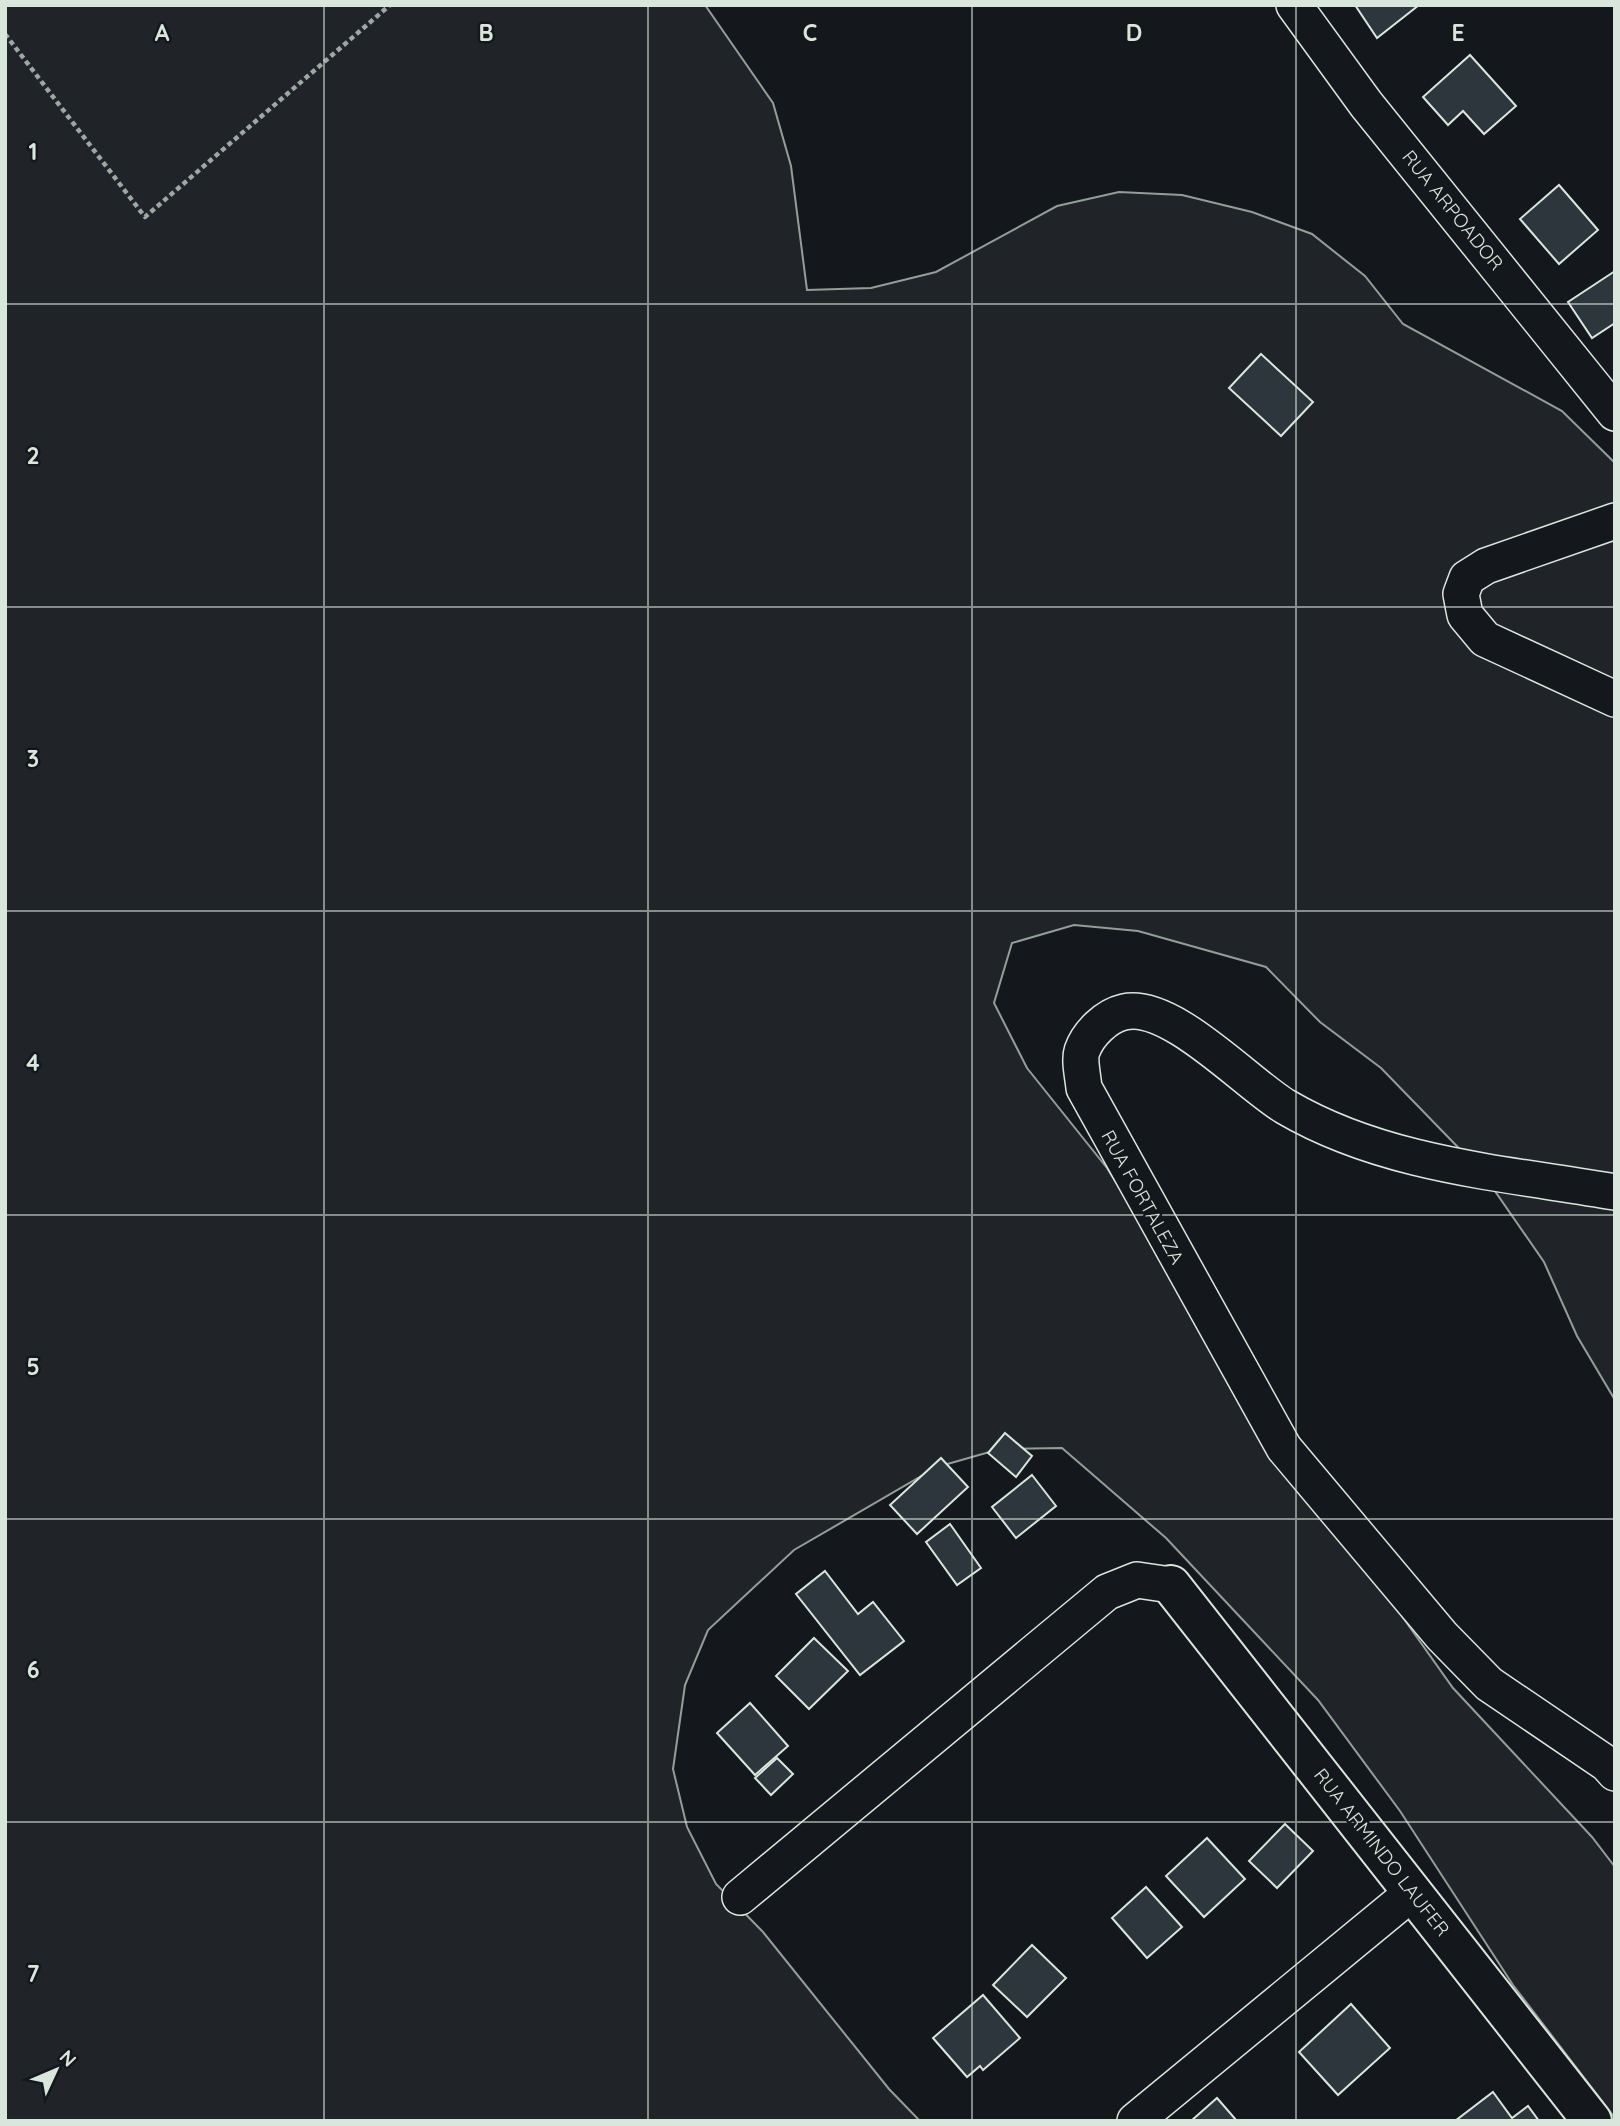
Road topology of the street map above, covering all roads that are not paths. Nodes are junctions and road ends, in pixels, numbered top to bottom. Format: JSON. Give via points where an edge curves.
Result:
{"nodes":[{"id":1,"x":1293,"y":5,"type":"edge"},
{"id":2,"x":1615,"y":413,"type":"edge"},
{"id":3,"x":1615,"y":521,"type":"edge"},
{"id":4,"x":1615,"y":699,"type":"edge"},
{"id":5,"x":1615,"y":1192,"type":"edge"},
{"id":6,"x":1171,"y":1585,"type":"joint"},
{"id":7,"x":1615,"y":1773,"type":"edge"},
{"id":8,"x":1413,"y":1892,"type":"junction"},
{"id":9,"x":740,"y":1898,"type":"dead end"},
{"id":10,"x":1135,"y":2121,"type":"edge"},
{"id":11,"x":1592,"y":2121,"type":"edge"}],
"edges":[{"from":1,"to":2,"type":"street","name":"RUA ARPOADOR","via":[[1366,104]]},
{"from":3,"to":4,"type":"street","via":[[1486,566],[1467,578],[1461,594],[1465,615],[1485,639]]},
{"from":5,"to":7,"type":"street","name":"RUA FORTALEZA","via":[[1397,1155],[1285,1107],[1204,1042],[1156,1016],[1124,1011],[1098,1025],[1082,1052],[1084,1088],[1284,1448],[1442,1636],[1489,1684]]},
{"from":6,"to":8,"type":"street","name":"RUA ARMINDO LAUFER"},
{"from":6,"to":9,"type":"street","via":[[1137,1580],[1107,1592]]},
{"from":8,"to":10,"type":"street"},
{"from":8,"to":11,"type":"street","name":"RUA ARMINDO LAUFER"}]}
